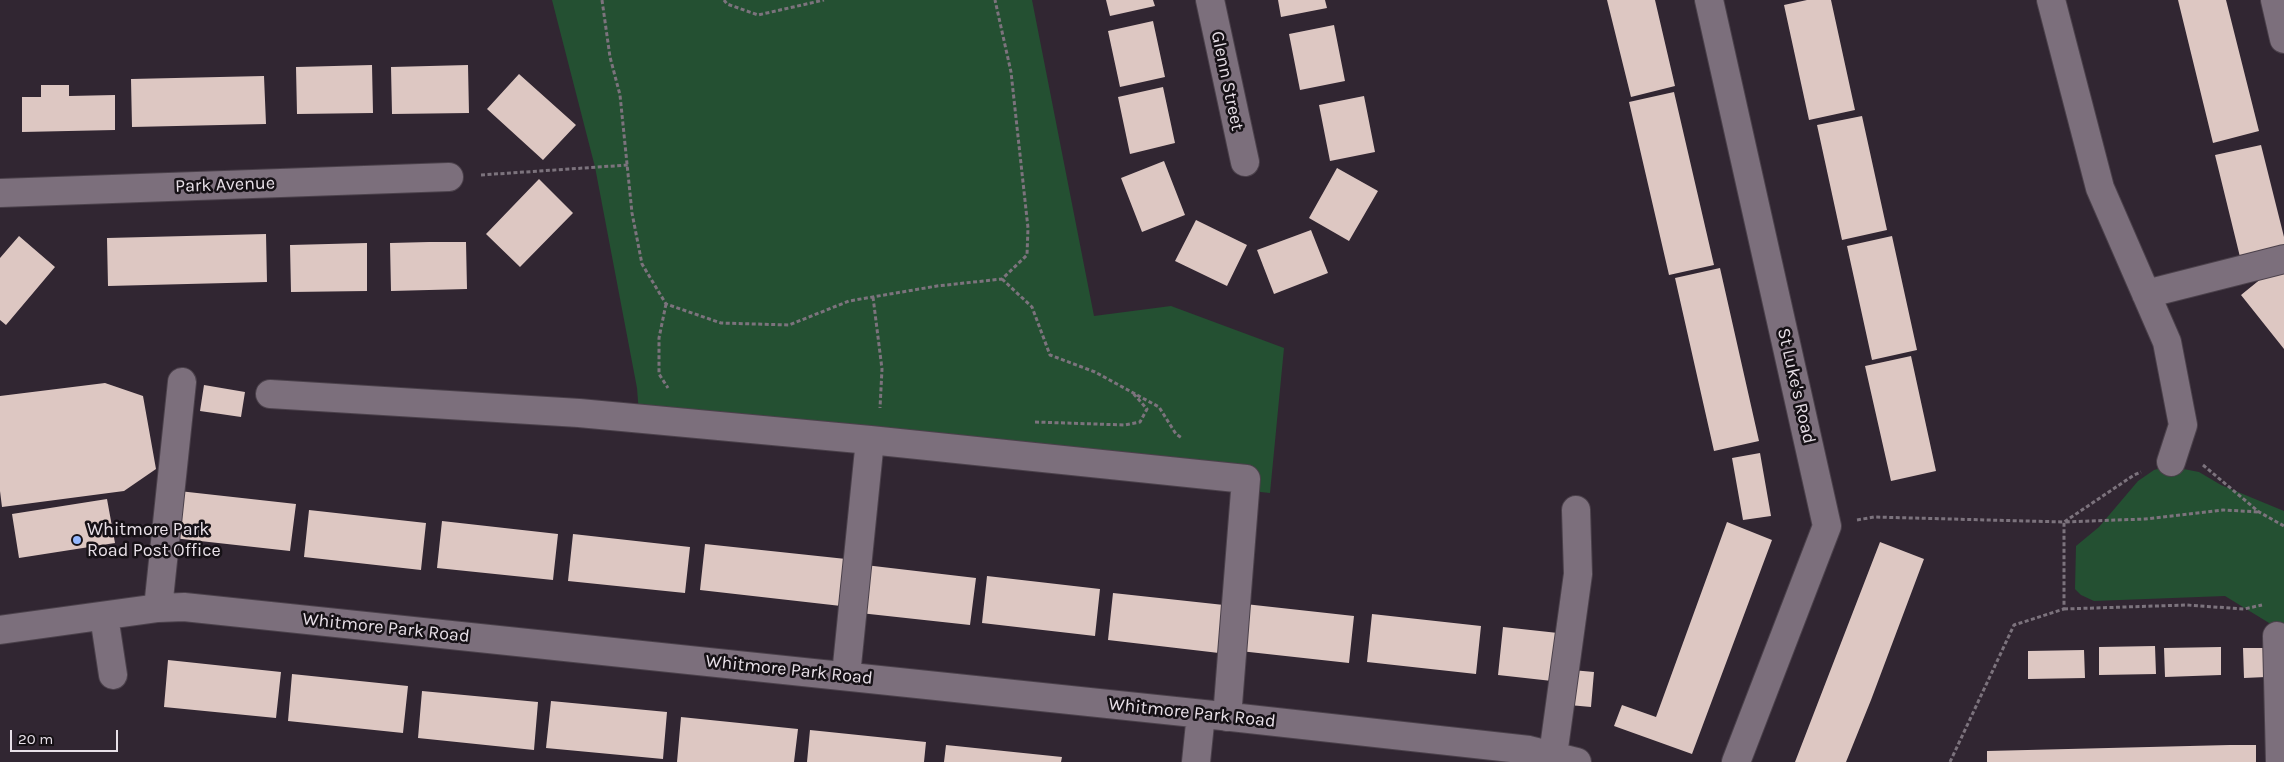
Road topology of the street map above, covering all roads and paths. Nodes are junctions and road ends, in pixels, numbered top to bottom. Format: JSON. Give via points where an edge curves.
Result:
{"nodes":[{"id":1,"x":602,"y":0,"type":"edge"},
{"id":2,"x":724,"y":0,"type":"edge"},
{"id":3,"x":824,"y":0,"type":"edge"},
{"id":4,"x":995,"y":0,"type":"edge"},
{"id":5,"x":1210,"y":0,"type":"edge"},
{"id":6,"x":1710,"y":0,"type":"edge"},
{"id":7,"x":2050,"y":0,"type":"edge"},
{"id":8,"x":2274,"y":0,"type":"edge"},
{"id":9,"x":2284,"y":39,"type":"edge"},
{"id":10,"x":1244,"y":162,"type":"dead end"},
{"id":11,"x":628,"y":165,"type":"junction"},
{"id":12,"x":449,"y":177,"type":"joint"},
{"id":13,"x":0,"y":192,"type":"edge"},
{"id":14,"x":2284,"y":259,"type":"edge"},
{"id":15,"x":1002,"y":279,"type":"junction"},
{"id":16,"x":2146,"y":294,"type":"junction"},
{"id":17,"x":873,"y":297,"type":"junction"},
{"id":18,"x":666,"y":304,"type":"junction"},
{"id":19,"x":182,"y":382,"type":"dead end"},
{"id":20,"x":1132,"y":392,"type":"junction"},
{"id":21,"x":270,"y":394,"type":"dead end"},
{"id":22,"x":673,"y":395,"type":"dead end"},
{"id":23,"x":880,"y":410,"type":"dead end"},
{"id":24,"x":1025,"y":422,"type":"dead end"},
{"id":25,"x":870,"y":440,"type":"junction"},
{"id":26,"x":1189,"y":443,"type":"dead end"},
{"id":27,"x":2171,"y":462,"type":"junction"},
{"id":28,"x":1576,"y":510,"type":"dead end"},
{"id":29,"x":2259,"y":512,"type":"junction"},
{"id":30,"x":2064,"y":522,"type":"junction"},
{"id":31,"x":1827,"y":526,"type":"junction"},
{"id":32,"x":2284,"y":526,"type":"edge"},
{"id":33,"x":2268,"y":604,"type":"dead end"},
{"id":34,"x":158,"y":608,"type":"junction"},
{"id":35,"x":2064,"y":609,"type":"junction"},
{"id":36,"x":104,"y":616,"type":"junction"},
{"id":37,"x":0,"y":630,"type":"edge"},
{"id":38,"x":2277,"y":636,"type":"dead end"},
{"id":39,"x":113,"y":675,"type":"dead end"},
{"id":40,"x":846,"y":675,"type":"junction"},
{"id":41,"x":1201,"y":714,"type":"junction"},
{"id":42,"x":1227,"y":717,"type":"junction"},
{"id":43,"x":1565,"y":758,"type":"edge"},
{"id":44,"x":1196,"y":762,"type":"edge"},
{"id":45,"x":1736,"y":762,"type":"edge"},
{"id":46,"x":1950,"y":762,"type":"edge"},
{"id":47,"x":2280,"y":762,"type":"edge"}],
"edges":[{"from":1,"to":11,"type":"path","via":[[610,57],[620,96]]},
{"from":2,"to":3,"type":"path","via":[[758,15]]},
{"from":4,"to":15,"type":"path","via":[[1011,72],[1028,228],[1027,255]]},
{"from":5,"to":10,"type":"street","name":"Glenn Street"},
{"from":6,"to":31,"type":"street","name":"St Luke's Road"},
{"from":7,"to":16,"type":"street","via":[[2100,188]]},
{"from":8,"to":9,"type":"street"},
{"from":11,"to":12,"type":"path"},
{"from":11,"to":18,"type":"path","via":[[632,213],[642,264]]},
{"from":12,"to":13,"type":"street","name":"Park Avenue"},
{"from":14,"to":16,"type":"street"},
{"from":15,"to":17,"type":"path"},
{"from":15,"to":20,"type":"path","via":[[1032,307],[1050,355],[1095,372]]},
{"from":16,"to":27,"type":"street","via":[[2168,342],[2183,425]]},
{"from":17,"to":18,"type":"path","via":[[849,301],[788,325],[721,323]]},
{"from":17,"to":23,"type":"path","via":[[882,369]]},
{"from":18,"to":22,"type":"path","via":[[659,338],[659,374]]},
{"from":19,"to":34,"type":"street"},
{"from":20,"to":24,"type":"path","via":[[1146,409],[1140,422],[1125,425]]},
{"from":20,"to":26,"type":"path","via":[[1159,407],[1176,434]]},
{"from":21,"to":25,"type":"street","via":[[579,413]]},
{"from":25,"to":40,"type":"street"},
{"from":25,"to":42,"type":"street","via":[[1246,479]]},
{"from":27,"to":29,"type":"path","via":[[2203,465]]},
{"from":27,"to":30,"type":"path","via":[[2134,475]]},
{"from":28,"to":43,"type":"street","via":[[1578,574]]},
{"from":29,"to":30,"type":"path","via":[[2223,510],[2145,519]]},
{"from":29,"to":32,"type":"path"},
{"from":30,"to":31,"type":"path","via":[[1874,517]]},
{"from":30,"to":35,"type":"path"},
{"from":31,"to":45,"type":"street"},
{"from":33,"to":35,"type":"path","via":[[2244,609],[2186,605]]},
{"from":34,"to":36,"type":"street","name":"Whitmore Park Road"},
{"from":34,"to":40,"type":"street","name":"Whitmore Park Road","via":[[184,607]]},
{"from":35,"to":46,"type":"path","via":[[2014,624]]},
{"from":36,"to":37,"type":"street","name":"Whitmore Park Road"},
{"from":36,"to":39,"type":"street"},
{"from":38,"to":47,"type":"street"},
{"from":40,"to":41,"type":"street","name":"Whitmore Park Road"},
{"from":41,"to":42,"type":"street","name":"Whitmore Park Road"},
{"from":41,"to":44,"type":"street"},
{"from":42,"to":43,"type":"street","name":"Whitmore Park Road","via":[[1529,750]]}]}
